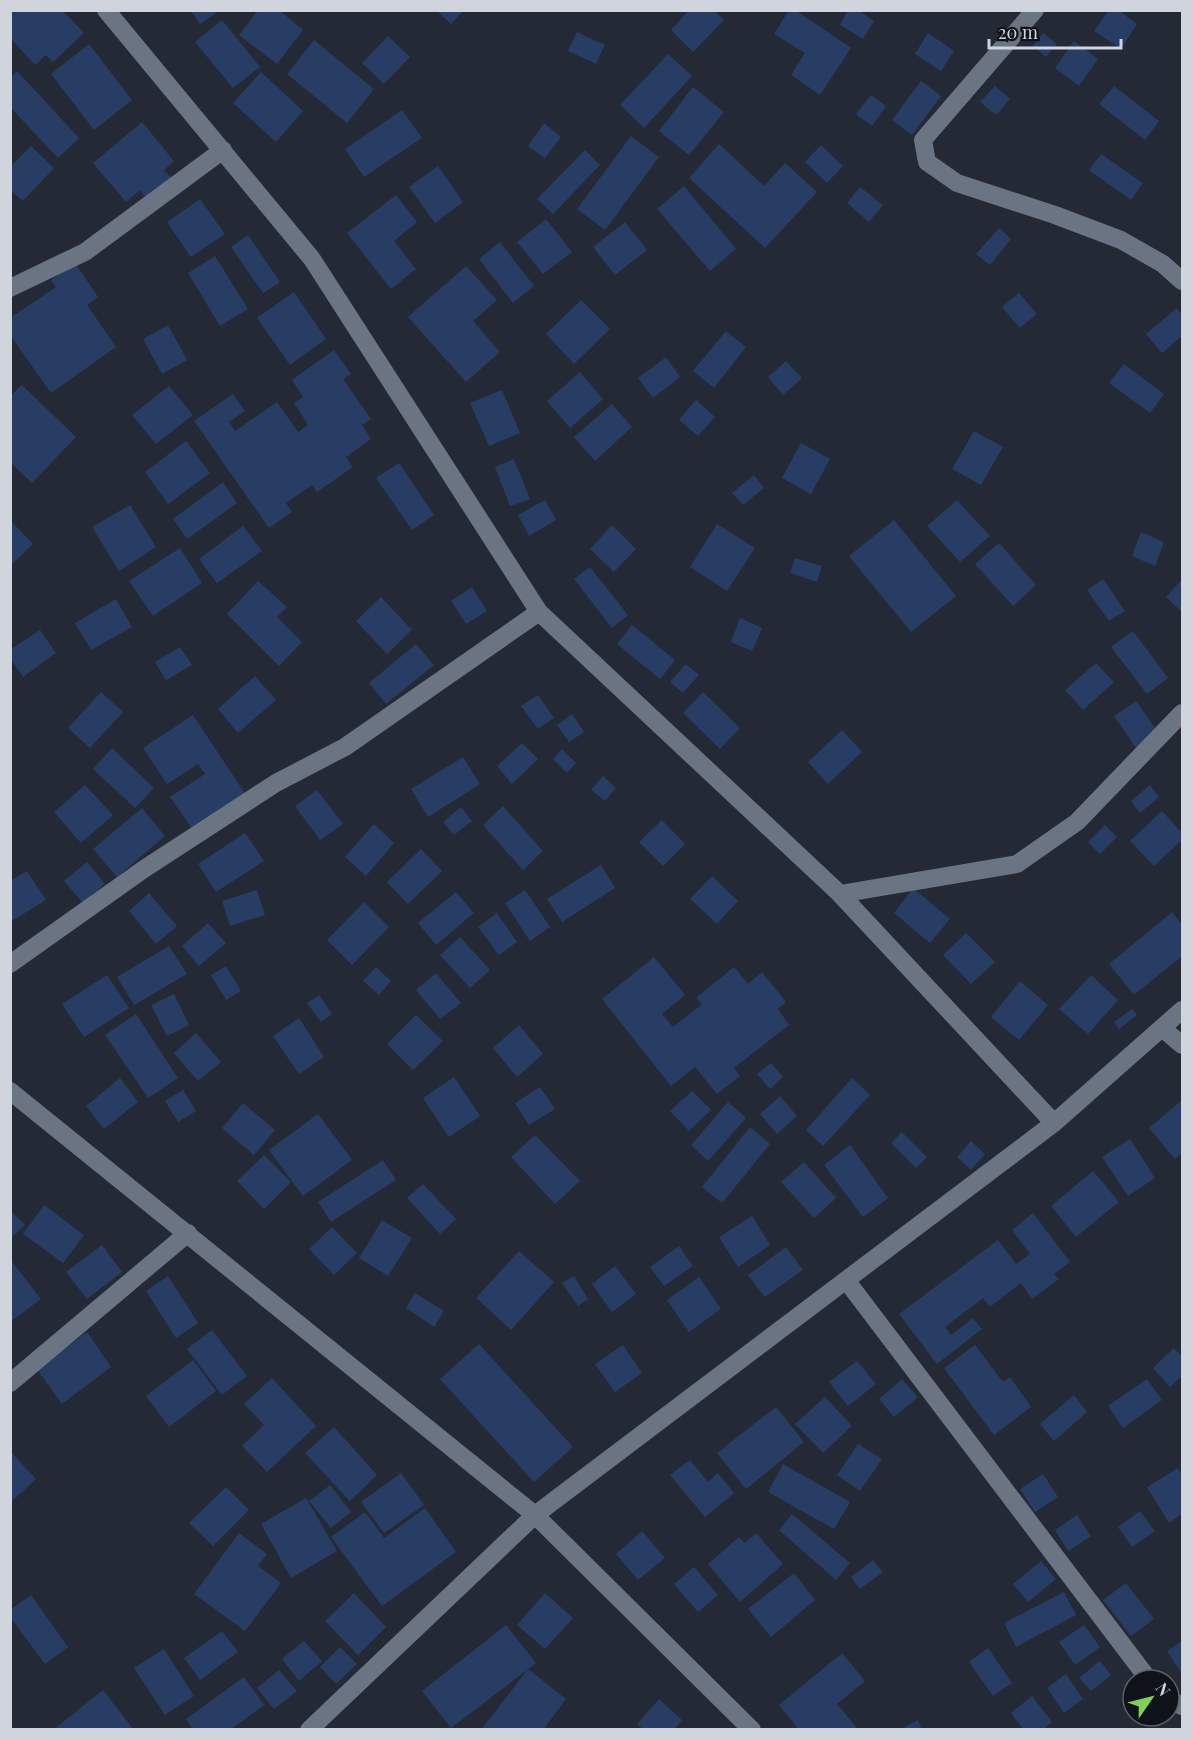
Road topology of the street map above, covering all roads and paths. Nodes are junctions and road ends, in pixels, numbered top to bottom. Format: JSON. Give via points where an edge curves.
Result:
{"nodes":[{"id":1,"x":106,"y":10,"type":"edge"},
{"id":2,"x":1035,"y":10,"type":"edge"},
{"id":3,"x":223,"y":150,"type":"junction"},
{"id":4,"x":1182,"y":281,"type":"edge"},
{"id":5,"x":10,"y":288,"type":"edge"},
{"id":6,"x":539,"y":612,"type":"junction"},
{"id":7,"x":1182,"y":713,"type":"edge"},
{"id":8,"x":840,"y":894,"type":"junction"},
{"id":9,"x":10,"y":964,"type":"edge"},
{"id":10,"x":1182,"y":1010,"type":"edge"},
{"id":11,"x":1162,"y":1028,"type":"junction"},
{"id":12,"x":1182,"y":1045,"type":"edge"},
{"id":13,"x":10,"y":1091,"type":"edge"},
{"id":14,"x":1054,"y":1123,"type":"junction"},
{"id":15,"x":188,"y":1233,"type":"junction"},
{"id":16,"x":846,"y":1280,"type":"junction"},
{"id":17,"x":10,"y":1383,"type":"edge"},
{"id":18,"x":535,"y":1515,"type":"junction"},
{"id":19,"x":1140,"y":1668,"type":"edge"},
{"id":20,"x":309,"y":1730,"type":"edge"},
{"id":21,"x":752,"y":1730,"type":"edge"}],
"edges":[{"from":1,"to":3,"type":"street"},
{"from":2,"to":4,"type":"street","via":[[923,140],[927,162],[957,183],[1121,240],[1163,264]]},
{"from":3,"to":5,"type":"street","via":[[85,252]]},
{"from":3,"to":6,"type":"street","via":[[312,259]]},
{"from":6,"to":8,"type":"street"},
{"from":6,"to":9,"type":"street","via":[[345,747],[276,783],[144,869]]},
{"from":7,"to":8,"type":"street","via":[[1077,822],[1017,864]]},
{"from":8,"to":14,"type":"street"},
{"from":10,"to":11,"type":"street"},
{"from":11,"to":12,"type":"street"},
{"from":11,"to":14,"type":"street"},
{"from":13,"to":15,"type":"street"},
{"from":14,"to":16,"type":"street"},
{"from":15,"to":17,"type":"street"},
{"from":15,"to":18,"type":"street"},
{"from":16,"to":18,"type":"street"},
{"from":16,"to":19,"type":"street"},
{"from":18,"to":20,"type":"street"},
{"from":18,"to":21,"type":"street"}]}
